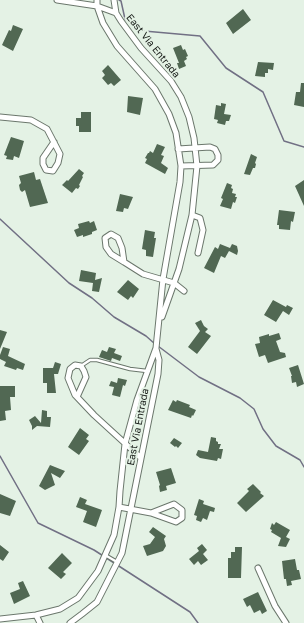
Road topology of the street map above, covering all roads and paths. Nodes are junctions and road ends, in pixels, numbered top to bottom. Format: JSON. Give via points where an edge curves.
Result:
{"nodes":[{"id":1,"x":57,"y":0,"type":"edge"},
{"id":2,"x":114,"y":0,"type":"edge"},
{"id":3,"x":97,"y":3,"type":"edge"},
{"id":4,"x":116,"y":13,"type":"junction"},
{"id":5,"x":0,"y":117,"type":"edge"},
{"id":6,"x":54,"y":142,"type":"junction"},
{"id":7,"x":195,"y":147,"type":"junction"},
{"id":8,"x":178,"y":149,"type":"junction"},
{"id":9,"x":181,"y":166,"type":"junction"},
{"id":10,"x":196,"y":166,"type":"junction"},
{"id":11,"x":192,"y":214,"type":"junction"},
{"id":12,"x":198,"y":253,"type":"dead end"},
{"id":13,"x":124,"y":262,"type":"junction"},
{"id":14,"x":162,"y":279,"type":"junction"},
{"id":15,"x":174,"y":283,"type":"junction"},
{"id":16,"x":184,"y":291,"type":"dead end"},
{"id":17,"x":159,"y":326,"type":"junction"},
{"id":18,"x":156,"y":348,"type":"junction"},
{"id":19,"x":80,"y":366,"type":"junction"},
{"id":20,"x":148,"y":371,"type":"junction"},
{"id":21,"x":77,"y":397,"type":"junction"},
{"id":22,"x":125,"y":444,"type":"junction"},
{"id":23,"x":141,"y":458,"type":"junction"},
{"id":24,"x":119,"y":507,"type":"junction"},
{"id":25,"x":131,"y":509,"type":"junction"},
{"id":26,"x":151,"y":513,"type":"junction"},
{"id":27,"x":105,"y":556,"type":"junction"},
{"id":28,"x":118,"y":563,"type":"junction"},
{"id":29,"x":258,"y":568,"type":"dead end"},
{"id":30,"x":36,"y":615,"type":"junction"},
{"id":31,"x":0,"y":619,"type":"edge"},
{"id":32,"x":40,"y":623,"type":"edge"},
{"id":33,"x":70,"y":623,"type":"edge"},
{"id":34,"x":286,"y":623,"type":"edge"}],
"edges":[{"from":1,"to":3,"type":"street"},
{"from":2,"to":4,"type":"street","name":"East Via Entrada"},
{"from":3,"to":4,"type":"street"},
{"from":3,"to":8,"type":"street","name":"East Via Entrada","via":[[103,24],[117,46],[155,89],[169,114],[176,133]]},
{"from":4,"to":7,"type":"street","name":"East Via Entrada","via":[[181,97],[189,117]]},
{"from":5,"to":6,"type":"street","via":[[31,120],[47,129]]},
{"from":6,"to":6,"type":"street","via":[[43,158],[46,170],[53,171],[58,163],[60,154]]},
{"from":7,"to":8,"type":"street"},
{"from":7,"to":10,"type":"street","name":"East Via Entrada"},
{"from":7,"to":10,"type":"street","via":[[210,147],[215,149],[218,155],[218,160],[213,165]]},
{"from":8,"to":9,"type":"street","name":"East Via Entrada"},
{"from":9,"to":10,"type":"street"},
{"from":9,"to":14,"type":"street","name":"East Via Entrada","via":[[176,208]]},
{"from":10,"to":11,"type":"street","name":"East Via Entrada"},
{"from":11,"to":12,"type":"street","via":[[200,218],[203,230]]},
{"from":11,"to":15,"type":"street","name":"East Via Entrada"},
{"from":13,"to":13,"type":"street","via":[[111,254],[106,247],[105,238],[111,234],[118,238]]},
{"from":13,"to":14,"type":"street","via":[[143,274]]},
{"from":14,"to":15,"type":"street"},
{"from":14,"to":17,"type":"street","name":"East Via Entrada"},
{"from":15,"to":16,"type":"street"},
{"from":15,"to":17,"type":"street","name":"East Via Entrada"},
{"from":17,"to":18,"type":"street","name":"East Via Entrada"},
{"from":18,"to":20,"type":"street","name":"East Via Entrada"},
{"from":18,"to":23,"type":"street","name":"East Via Entrada","via":[[159,360],[158,374]]},
{"from":19,"to":20,"type":"lane","via":[[90,360],[98,360]]},
{"from":19,"to":21,"type":"street","via":[[86,377]]},
{"from":19,"to":21,"type":"street","via":[[75,365],[70,369],[68,378]]},
{"from":20,"to":22,"type":"street","name":"East Via Entrada"},
{"from":21,"to":22,"type":"street"},
{"from":22,"to":23,"type":"street"},
{"from":22,"to":24,"type":"street","name":"East Via Entrada"},
{"from":23,"to":25,"type":"street","name":"East Via Entrada"},
{"from":24,"to":25,"type":"street"},
{"from":24,"to":27,"type":"street","name":"East Via Entrada","via":[[114,535]]},
{"from":25,"to":26,"type":"street"},
{"from":25,"to":28,"type":"street","name":"East Via Entrada"},
{"from":26,"to":26,"type":"street","via":[[176,522],[182,518],[182,510],[174,504]]},
{"from":27,"to":28,"type":"lane"},
{"from":27,"to":30,"type":"street","name":"East Via Entrada","via":[[98,571],[78,598],[60,609]]},
{"from":28,"to":33,"type":"street","name":"East Via Entrada","via":[[97,602]]},
{"from":29,"to":34,"type":"street","via":[[275,606]]},
{"from":30,"to":31,"type":"street","name":"East Via Entrada"},
{"from":30,"to":32,"type":"street"}]}
